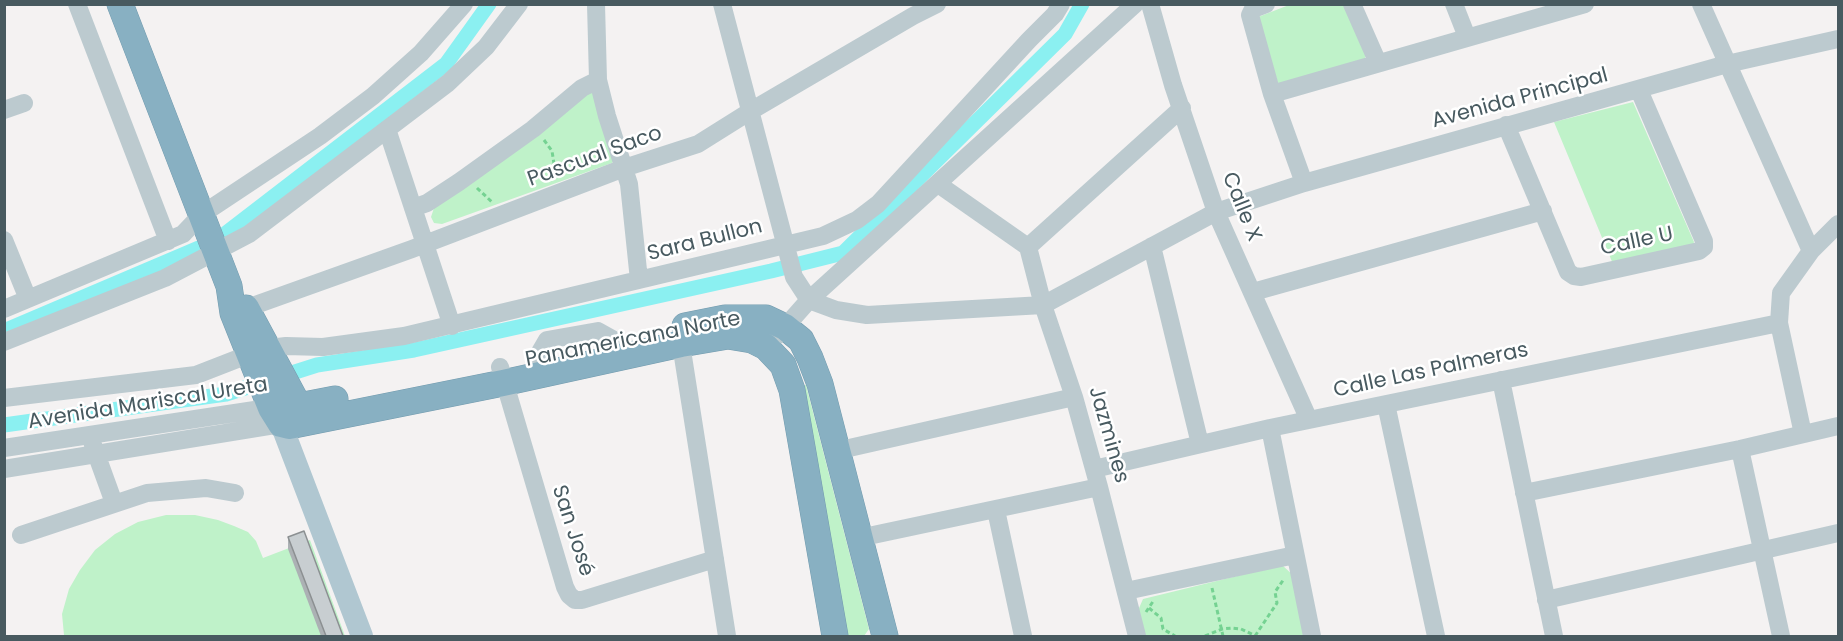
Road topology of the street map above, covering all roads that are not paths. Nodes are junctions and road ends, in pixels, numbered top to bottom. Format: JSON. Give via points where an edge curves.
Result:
{"nodes":[{"id":1,"x":77,"y":4,"type":"edge"},
{"id":2,"x":120,"y":4,"type":"edge"},
{"id":3,"x":464,"y":4,"type":"edge"},
{"id":4,"x":519,"y":4,"type":"edge"},
{"id":5,"x":596,"y":4,"type":"edge"},
{"id":6,"x":722,"y":4,"type":"edge"},
{"id":7,"x":937,"y":4,"type":"edge"},
{"id":8,"x":1061,"y":4,"type":"edge"},
{"id":9,"x":1136,"y":4,"type":"edge"},
{"id":10,"x":1150,"y":4,"type":"edge"},
{"id":11,"x":1352,"y":4,"type":"edge"},
{"id":12,"x":1454,"y":4,"type":"edge"},
{"id":13,"x":1585,"y":4,"type":"edge"},
{"id":14,"x":1701,"y":4,"type":"edge"},
{"id":15,"x":1259,"y":7,"type":"edge"},
{"id":16,"x":911,"y":10,"type":"edge"},
{"id":17,"x":1467,"y":37,"type":"junction"},
{"id":18,"x":1839,"y":39,"type":"edge"},
{"id":19,"x":1378,"y":63,"type":"junction"},
{"id":20,"x":1727,"y":64,"type":"junction"},
{"id":21,"x":598,"y":80,"type":"junction"},
{"id":22,"x":1639,"y":90,"type":"junction"},
{"id":23,"x":1272,"y":94,"type":"junction"},
{"id":24,"x":24,"y":103,"type":"dead end"},
{"id":25,"x":1182,"y":108,"type":"junction"},
{"id":26,"x":4,"y":110,"type":"edge"},
{"id":27,"x":749,"y":112,"type":"junction"},
{"id":28,"x":1506,"y":125,"type":"junction"},
{"id":29,"x":387,"y":129,"type":"junction"},
{"id":30,"x":624,"y":168,"type":"junction"},
{"id":31,"x":1304,"y":183,"type":"junction"},
{"id":32,"x":938,"y":184,"type":"junction"},
{"id":33,"x":413,"y":208,"type":"junction"},
{"id":34,"x":1543,"y":211,"type":"junction"},
{"id":35,"x":1216,"y":212,"type":"junction"},
{"id":36,"x":1839,"y":224,"type":"edge"},
{"id":37,"x":209,"y":235,"type":"junction"},
{"id":38,"x":4,"y":240,"type":"edge"},
{"id":39,"x":168,"y":241,"type":"junction"},
{"id":40,"x":426,"y":243,"type":"junction"},
{"id":41,"x":1152,"y":246,"type":"junction"},
{"id":42,"x":1028,"y":247,"type":"junction"},
{"id":43,"x":786,"y":249,"type":"junction"},
{"id":44,"x":1811,"y":251,"type":"junction"},
{"id":45,"x":639,"y":280,"type":"junction"},
{"id":46,"x":229,"y":286,"type":"junction"},
{"id":47,"x":1253,"y":292,"type":"junction"},
{"id":48,"x":28,"y":299,"type":"junction"},
{"id":49,"x":809,"y":300,"type":"junction"},
{"id":50,"x":1043,"y":305,"type":"junction"},
{"id":51,"x":247,"y":308,"type":"junction"},
{"id":52,"x":4,"y":309,"type":"edge"},
{"id":53,"x":1779,"y":323,"type":"junction"},
{"id":54,"x":452,"y":326,"type":"junction"},
{"id":55,"x":785,"y":327,"type":"junction"},
{"id":56,"x":4,"y":342,"type":"edge"},
{"id":57,"x":681,"y":344,"type":"junction"},
{"id":58,"x":766,"y":347,"type":"junction"},
{"id":59,"x":262,"y":359,"type":"junction"},
{"id":60,"x":501,"y":375,"type":"junction"},
{"id":61,"x":1501,"y":380,"type":"junction"},
{"id":62,"x":1074,"y":397,"type":"junction"},
{"id":63,"x":4,"y":398,"type":"edge"},
{"id":64,"x":1386,"y":404,"type":"junction"},
{"id":65,"x":282,"y":406,"type":"junction"},
{"id":66,"x":1309,"y":420,"type":"junction"},
{"id":67,"x":1839,"y":426,"type":"edge"},
{"id":68,"x":1270,"y":428,"type":"junction"},
{"id":69,"x":1803,"y":434,"type":"junction"},
{"id":70,"x":90,"y":436,"type":"junction"},
{"id":71,"x":1200,"y":444,"type":"junction"},
{"id":72,"x":4,"y":448,"type":"edge"},
{"id":73,"x":1740,"y":449,"type":"junction"},
{"id":74,"x":836,"y":451,"type":"junction"},
{"id":75,"x":96,"y":455,"type":"junction"},
{"id":76,"x":4,"y":469,"type":"edge"},
{"id":77,"x":1094,"y":469,"type":"junction"},
{"id":78,"x":1099,"y":487,"type":"junction"},
{"id":79,"x":235,"y":493,"type":"dead end"},
{"id":80,"x":1524,"y":493,"type":"junction"},
{"id":81,"x":114,"y":503,"type":"junction"},
{"id":82,"x":996,"y":510,"type":"junction"},
{"id":83,"x":1839,"y":533,"type":"edge"},
{"id":84,"x":21,"y":535,"type":"dead end"},
{"id":85,"x":859,"y":538,"type":"junction"},
{"id":86,"x":1762,"y":550,"type":"junction"},
{"id":87,"x":1295,"y":555,"type":"junction"},
{"id":88,"x":715,"y":559,"type":"junction"},
{"id":89,"x":1126,"y":591,"type":"junction"},
{"id":90,"x":1546,"y":600,"type":"junction"},
{"id":91,"x":1139,"y":628,"type":"edge"},
{"id":92,"x":362,"y":636,"type":"edge"},
{"id":93,"x":727,"y":636,"type":"edge"},
{"id":94,"x":835,"y":636,"type":"edge"},
{"id":95,"x":885,"y":636,"type":"edge"},
{"id":96,"x":1023,"y":636,"type":"edge"},
{"id":97,"x":1312,"y":636,"type":"edge"},
{"id":98,"x":1436,"y":636,"type":"edge"},
{"id":99,"x":1554,"y":636,"type":"edge"},
{"id":100,"x":1781,"y":636,"type":"edge"}],
"edges":[{"from":1,"to":39,"type":"street"},
{"from":2,"to":37,"type":"highway"},
{"from":3,"to":37,"type":"street","via":[[421,53]]},
{"from":4,"to":29,"type":"street","via":[[466,67]]},
{"from":5,"to":21,"type":"street"},
{"from":6,"to":27,"type":"street"},
{"from":7,"to":16,"type":"street","name":"Pascual Saco"},
{"from":8,"to":43,"type":"street","name":"Sara Bullon","via":[[878,204],[857,220]]},
{"from":9,"to":32,"type":"street"},
{"from":10,"to":25,"type":"street","name":"Calle X"},
{"from":11,"to":19,"type":"street"},
{"from":12,"to":17,"type":"street"},
{"from":13,"to":17,"type":"street"},
{"from":14,"to":20,"type":"street"},
{"from":15,"to":23,"type":"street","via":[[1250,15]]},
{"from":16,"to":27,"type":"street","name":"Pascual Saco"},
{"from":17,"to":19,"type":"street"},
{"from":18,"to":20,"type":"street","name":"Avenida Principal"},
{"from":19,"to":23,"type":"street"},
{"from":20,"to":22,"type":"street","name":"Avenida Principal"},
{"from":20,"to":44,"type":"street"},
{"from":21,"to":30,"type":"street"},
{"from":21,"to":33,"type":"street","via":[[582,88],[534,129],[459,182]]},
{"from":22,"to":28,"type":"street","name":"Avenida Principal"},
{"from":22,"to":34,"type":"street","name":"Calle U","via":[[1704,247],[1574,276],[1568,272]]},
{"from":23,"to":31,"type":"street"},
{"from":24,"to":26,"type":"street"},
{"from":25,"to":35,"type":"street","name":"Calle X"},
{"from":25,"to":42,"type":"street"},
{"from":27,"to":30,"type":"street","name":"Pascual Saco","via":[[698,144]]},
{"from":27,"to":43,"type":"street"},
{"from":28,"to":31,"type":"street","name":"Avenida Principal"},
{"from":28,"to":34,"type":"street","name":"Calle U"},
{"from":29,"to":33,"type":"street"},
{"from":29,"to":37,"type":"street","via":[[249,234]]},
{"from":30,"to":40,"type":"street","name":"Pascual Saco"},
{"from":30,"to":45,"type":"street"},
{"from":31,"to":35,"type":"street","name":"Avenida Principal"},
{"from":32,"to":42,"type":"street"},
{"from":32,"to":49,"type":"street"},
{"from":33,"to":40,"type":"street"},
{"from":34,"to":47,"type":"street"},
{"from":35,"to":41,"type":"street","name":"Avenida Principal"},
{"from":35,"to":47,"type":"street","name":"Calle X"},
{"from":36,"to":44,"type":"street"},
{"from":37,"to":39,"type":"street","via":[[183,234]]},
{"from":37,"to":46,"type":"highway"},
{"from":37,"to":56,"type":"street","via":[[165,278]]},
{"from":38,"to":48,"type":"street"},
{"from":39,"to":48,"type":"street"},
{"from":40,"to":51,"type":"street","name":"Pascual Saco"},
{"from":40,"to":54,"type":"street"},
{"from":41,"to":50,"type":"street","name":"Avenida Principal"},
{"from":41,"to":71,"type":"street"},
{"from":42,"to":50,"type":"street","name":"Jazmines"},
{"from":43,"to":45,"type":"street","name":"Sara Bullon"},
{"from":43,"to":49,"type":"street","via":[[794,277]]},
{"from":44,"to":53,"type":"street","via":[[1781,293]]},
{"from":45,"to":54,"type":"street","name":"Sara Bullon"},
{"from":46,"to":51,"type":"highway"},
{"from":46,"to":59,"type":"highway","via":[[233,313]]},
{"from":47,"to":66,"type":"street","name":"Calle X"},
{"from":48,"to":52,"type":"street"},
{"from":49,"to":50,"type":"street","via":[[867,315]]},
{"from":49,"to":55,"type":"street"},
{"from":50,"to":62,"type":"street","name":"Jazmines"},
{"from":51,"to":59,"type":"highway"},
{"from":53,"to":61,"type":"street","name":"Calle Las Palmeras"},
{"from":53,"to":69,"type":"street"},
{"from":54,"to":59,"type":"street","name":"Sara Bullon","via":[[323,347],[286,346]]},
{"from":55,"to":58,"type":"street"},
{"from":55,"to":60,"type":"highway","name":"Panamericana Norte","via":[[766,318],[725,318],[536,359]]},
{"from":55,"to":74,"type":"highway","name":"Panamericana Norte","via":[[801,340],[810,358]]},
{"from":57,"to":58,"type":"highway","name":"Panamericana Norte","via":[[728,336]]},
{"from":57,"to":60,"type":"highway","name":"Panamericana Norte"},
{"from":57,"to":88,"type":"street"},
{"from":58,"to":94,"type":"highway","name":"Panamericana Norte","via":[[783,365],[792,390]]},
{"from":59,"to":63,"type":"street","name":"Sara Bullon","via":[[196,375]]},
{"from":59,"to":65,"type":"highway"},
{"from":60,"to":65,"type":"highway","name":"Panamericana Norte","via":[[289,426]]},
{"from":60,"to":88,"type":"street","name":"San José","via":[[565,587],[575,600]]},
{"from":61,"to":64,"type":"street","name":"Calle Las Palmeras"},
{"from":61,"to":80,"type":"street"},
{"from":62,"to":74,"type":"street"},
{"from":62,"to":77,"type":"street","name":"Jazmines"},
{"from":64,"to":66,"type":"street","name":"Calle Las Palmeras"},
{"from":64,"to":98,"type":"street"},
{"from":65,"to":70,"type":"street","name":"Avenida Mariscal Ureta"},
{"from":65,"to":75,"type":"street","name":"Avenida Mariscal Ureta"},
{"from":65,"to":92,"type":"main road"},
{"from":66,"to":68,"type":"street","name":"Calle Las Palmeras"},
{"from":67,"to":69,"type":"street"},
{"from":68,"to":71,"type":"street","name":"Calle Las Palmeras"},
{"from":68,"to":87,"type":"street"},
{"from":69,"to":73,"type":"street"},
{"from":70,"to":72,"type":"street","name":"Avenida Mariscal Ureta"},
{"from":70,"to":75,"type":"street"},
{"from":71,"to":77,"type":"street","name":"Calle Las Palmeras"},
{"from":73,"to":80,"type":"street"},
{"from":73,"to":86,"type":"street"},
{"from":74,"to":85,"type":"highway","name":"Panamericana Norte"},
{"from":75,"to":76,"type":"street","name":"Avenida Mariscal Ureta"},
{"from":75,"to":81,"type":"street"},
{"from":77,"to":78,"type":"street","name":"Jazmines"},
{"from":78,"to":82,"type":"street"},
{"from":78,"to":89,"type":"street","name":"Jazmines"},
{"from":79,"to":81,"type":"street","via":[[206,488],[147,493]]},
{"from":80,"to":90,"type":"street"},
{"from":81,"to":84,"type":"street"},
{"from":82,"to":85,"type":"street"},
{"from":82,"to":96,"type":"street"},
{"from":83,"to":86,"type":"street"},
{"from":85,"to":95,"type":"highway","name":"Panamericana Norte"},
{"from":86,"to":90,"type":"street"},
{"from":86,"to":100,"type":"street"},
{"from":87,"to":89,"type":"street"},
{"from":87,"to":97,"type":"street"},
{"from":88,"to":93,"type":"street"},
{"from":89,"to":91,"type":"street","name":"Jazmines"},
{"from":90,"to":99,"type":"street"}]}
